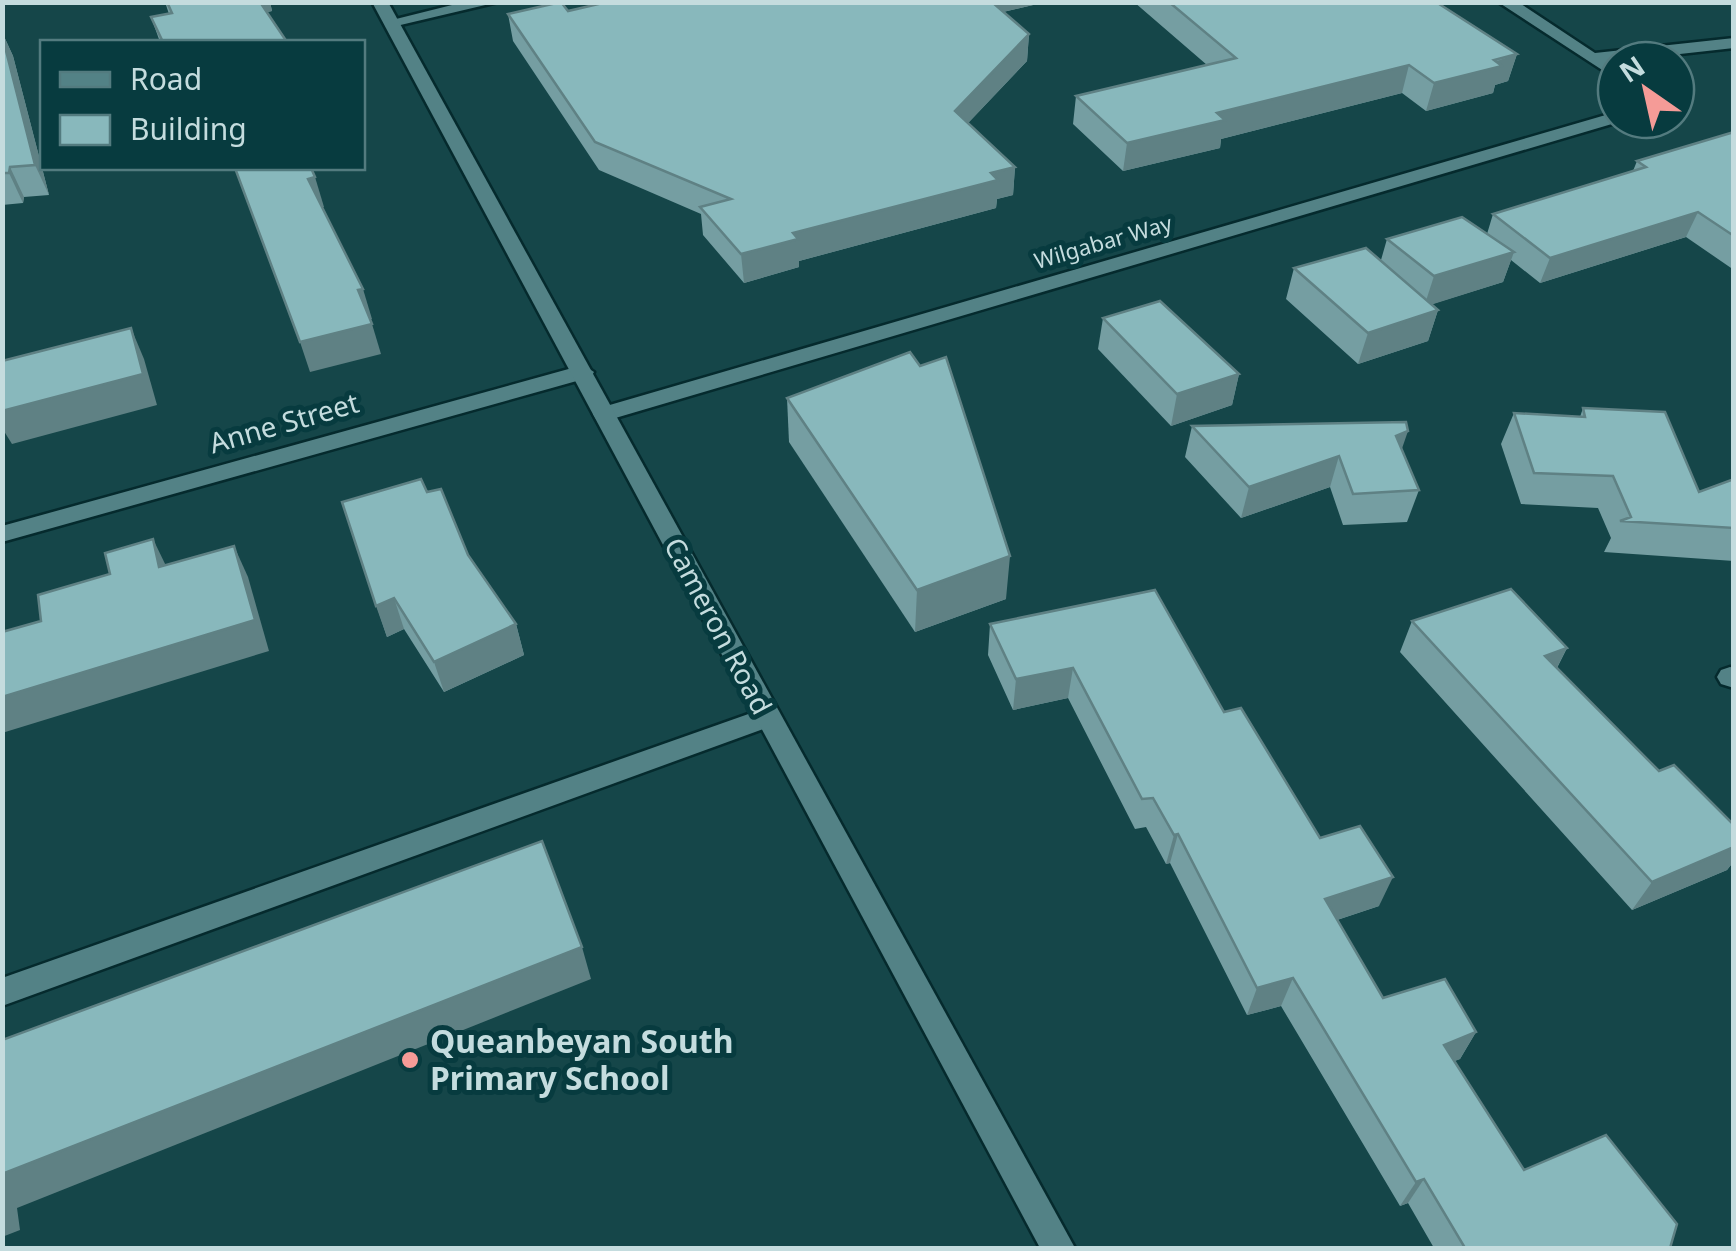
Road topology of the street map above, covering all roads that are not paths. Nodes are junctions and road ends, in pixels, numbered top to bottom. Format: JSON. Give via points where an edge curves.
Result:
{"nodes":[{"id":1,"x":380,"y":2,"type":"edge"},
{"id":2,"x":490,"y":2,"type":"edge"},
{"id":3,"x":1506,"y":2,"type":"edge"},
{"id":4,"x":392,"y":22,"type":"junction"},
{"id":5,"x":1734,"y":43,"type":"edge"},
{"id":6,"x":1594,"y":58,"type":"joint"},
{"id":7,"x":1596,"y":124,"type":"edge"},
{"id":8,"x":583,"y":372,"type":"junction"},
{"id":9,"x":604,"y":414,"type":"junction"},
{"id":10,"x":2,"y":534,"type":"edge"},
{"id":11,"x":768,"y":717,"type":"junction"},
{"id":12,"x":2,"y":992,"type":"edge"},
{"id":13,"x":1058,"y":1248,"type":"edge"}],
"edges":[{"from":1,"to":4,"type":"street","name":"Cameron Road"},
{"from":2,"to":4,"type":"street"},
{"from":3,"to":6,"type":"street"},
{"from":4,"to":8,"type":"street","name":"Cameron Road"},
{"from":5,"to":6,"type":"street"},
{"from":7,"to":9,"type":"street","name":"Wilgabar Way"},
{"from":8,"to":9,"type":"street","name":"Cameron Road"},
{"from":8,"to":10,"type":"street","name":"Anne Street"},
{"from":9,"to":11,"type":"street","name":"Cameron Road"},
{"from":11,"to":12,"type":"street"},
{"from":11,"to":13,"type":"street","name":"Cameron Road"}]}
